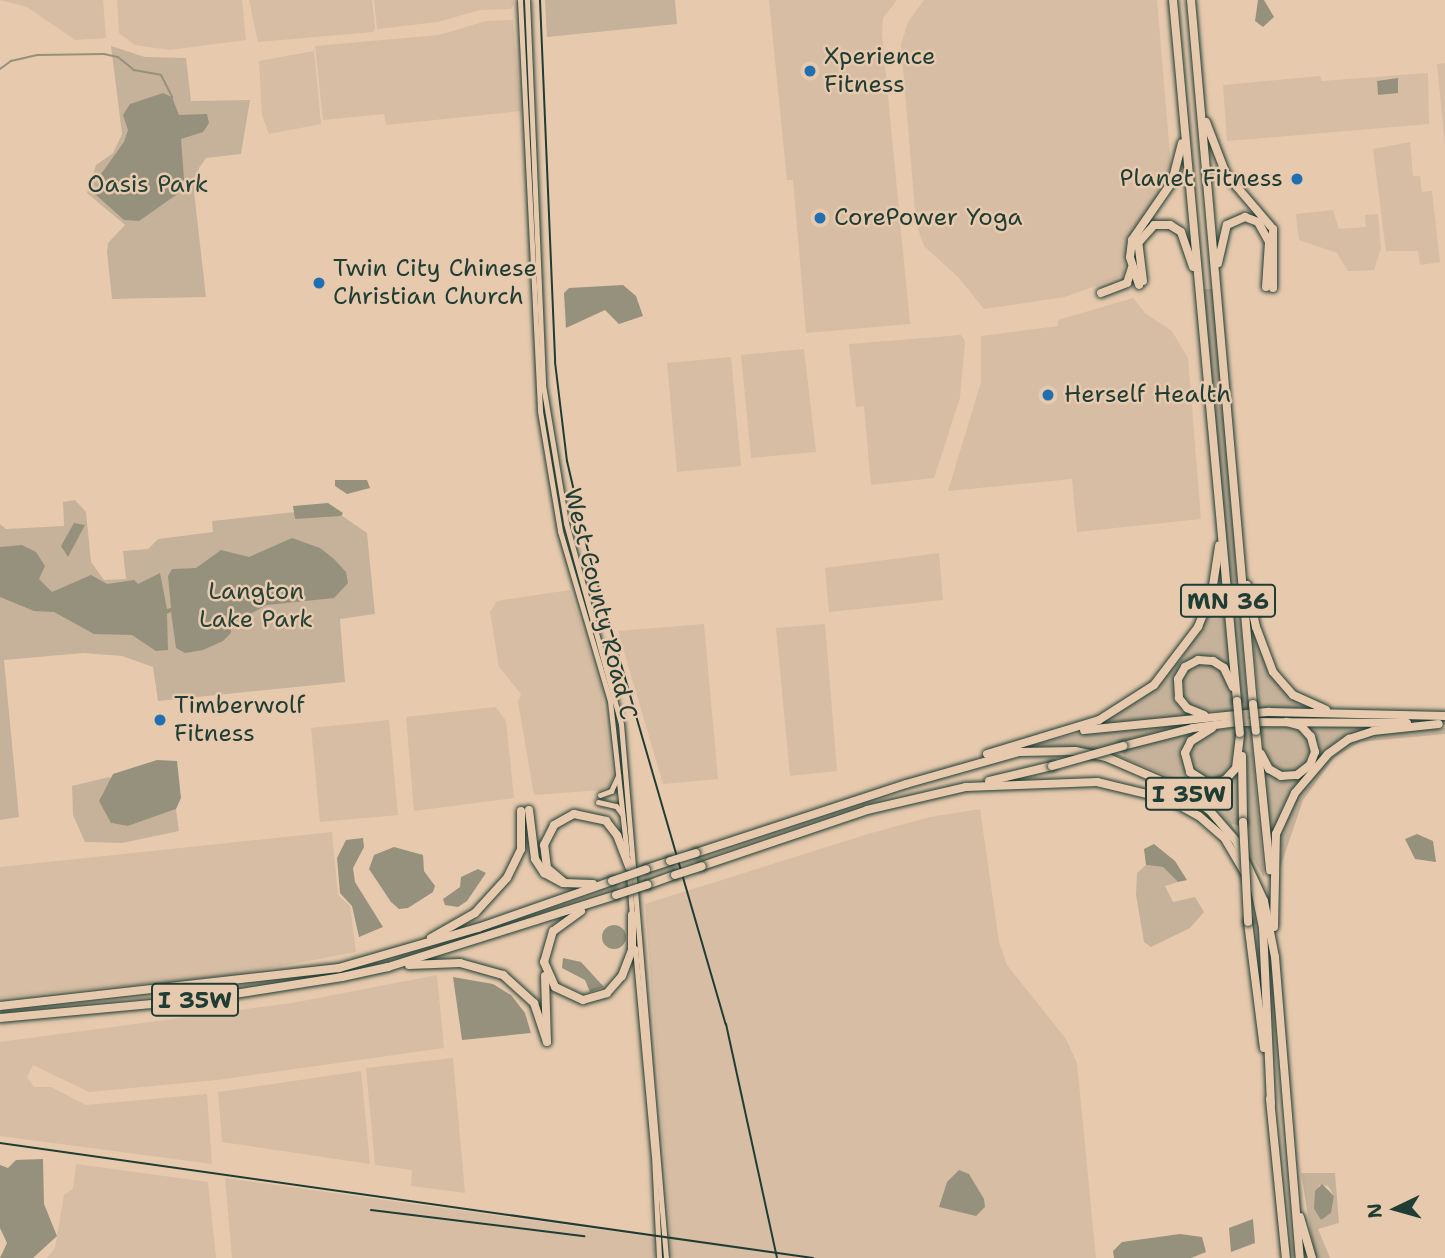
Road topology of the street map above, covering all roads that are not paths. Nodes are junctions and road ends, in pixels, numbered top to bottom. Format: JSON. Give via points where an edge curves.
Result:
{"nodes":[{"id":1,"x":520,"y":0,"type":"edge"},
{"id":2,"x":527,"y":0,"type":"edge"},
{"id":3,"x":1172,"y":0,"type":"edge"},
{"id":4,"x":1192,"y":0,"type":"edge"},
{"id":5,"x":1198,"y":81,"type":"junction"},
{"id":6,"x":1182,"y":101,"type":"junction"},
{"id":7,"x":1216,"y":259,"type":"junction"},
{"id":8,"x":1194,"y":260,"type":"junction"},
{"id":9,"x":1132,"y":265,"type":"junction"},
{"id":10,"x":1101,"y":293,"type":"dead end"},
{"id":11,"x":1219,"y":501,"type":"junction"},
{"id":12,"x":1238,"y":532,"type":"junction"},
{"id":13,"x":1237,"y":701,"type":"junction"},
{"id":14,"x":1342,"y":714,"type":"junction"},
{"id":15,"x":1445,"y":716,"type":"edge"},
{"id":16,"x":1228,"y":719,"type":"junction"},
{"id":17,"x":1270,"y":720,"type":"junction"},
{"id":18,"x":1442,"y":724,"type":"edge"},
{"id":19,"x":1240,"y":733,"type":"junction"},
{"id":20,"x":1046,"y":737,"type":"junction"},
{"id":21,"x":1257,"y":746,"type":"junction"},
{"id":22,"x":619,"y":773,"type":"junction"},
{"id":23,"x":906,"y":784,"type":"junction"},
{"id":24,"x":966,"y":787,"type":"junction"},
{"id":25,"x":624,"y":821,"type":"junction"},
{"id":26,"x":629,"y":867,"type":"junction"},
{"id":27,"x":609,"y":881,"type":"junction"},
{"id":28,"x":565,"y":883,"type":"junction"},
{"id":29,"x":597,"y":901,"type":"junction"},
{"id":30,"x":632,"y":915,"type":"junction"},
{"id":31,"x":1274,"y":915,"type":"junction"},
{"id":32,"x":1275,"y":957,"type":"junction"},
{"id":33,"x":377,"y":958,"type":"junction"},
{"id":34,"x":544,"y":963,"type":"junction"},
{"id":35,"x":388,"y":967,"type":"junction"},
{"id":36,"x":0,"y":1006,"type":"edge"},
{"id":37,"x":0,"y":1018,"type":"edge"},
{"id":38,"x":1270,"y":1104,"type":"junction"},
{"id":39,"x":658,"y":1166,"type":"junction"},
{"id":40,"x":1294,"y":1181,"type":"junction"},
{"id":41,"x":659,"y":1258,"type":"edge"},
{"id":42,"x":666,"y":1258,"type":"edge"},
{"id":43,"x":1286,"y":1258,"type":"edge"},
{"id":44,"x":1300,"y":1258,"type":"edge"},
{"id":45,"x":1312,"y":1258,"type":"edge"}],
"edges":[{"from":1,"to":22,"type":"main road","name":"West County Road C","via":[[540,411],[560,531],[608,690]]},
{"from":2,"to":39,"type":"main road","name":"West County Road C","via":[[543,385],[566,523],[621,724]]},
{"from":3,"to":6,"type":"highway","number":"MN 36"},
{"from":4,"to":5,"type":"highway"},
{"from":5,"to":7,"type":"highway"},
{"from":5,"to":7,"type":"highway","via":[[1220,165],[1275,234],[1269,287],[1269,242],[1258,222],[1240,218],[1227,225]]},
{"from":6,"to":8,"type":"highway","number":"MN 36"},
{"from":6,"to":9,"type":"highway","via":[[1183,139],[1177,172],[1163,199],[1133,236]]},
{"from":7,"to":12,"type":"highway","number":"MN 36"},
{"from":8,"to":9,"type":"highway","via":[[1178,228],[1160,223],[1149,227],[1137,247],[1141,284]]},
{"from":8,"to":11,"type":"highway","number":"MN 36"},
{"from":9,"to":10,"type":"highway","via":[[1127,283]]},
{"from":11,"to":13,"type":"highway","number":"MN 36"},
{"from":11,"to":20,"type":"highway","via":[[1219,551],[1212,592],[1180,656],[1154,685],[1124,707]]},
{"from":12,"to":14,"type":"highway","via":[[1254,620],[1273,672],[1303,702]]},
{"from":12,"to":21,"type":"highway","number":"MN 36","bridge":true},
{"from":13,"to":16,"type":"highway","via":[[1227,673],[1218,663],[1198,660],[1182,671],[1177,689],[1185,707]]},
{"from":13,"to":19,"type":"highway","number":"MN 36","bridge":true},
{"from":14,"to":15,"type":"highway"},
{"from":14,"to":16,"type":"highway"},
{"from":16,"to":17,"type":"highway"},
{"from":16,"to":19,"type":"highway","via":[[1189,744],[1186,763],[1194,777],[1214,784],[1230,777],[1238,764]]},
{"from":16,"to":20,"type":"highway"},
{"from":16,"to":24,"type":"highway","bridge":true},
{"from":17,"to":18,"type":"highway"},
{"from":17,"to":21,"type":"highway","via":[[1305,729],[1314,746],[1312,761],[1297,775],[1281,776],[1269,769]]},
{"from":18,"to":31,"type":"highway","via":[[1365,733],[1328,754],[1281,816],[1275,843]]},
{"from":19,"to":38,"type":"highway","number":"MN 36","bridge":true,"via":[[1248,922]]},
{"from":20,"to":23,"type":"highway"},
{"from":21,"to":31,"type":"highway","number":"MN 36"},
{"from":22,"to":25,"type":"main road","name":"West County Road C"},
{"from":22,"to":25,"type":"main road","via":[[611,791],[599,799],[616,806]]},
{"from":23,"to":27,"type":"highway","number":"I 35W","bridge":true},
{"from":23,"to":32,"type":"highway","number":"I 35W","via":[[994,757],[1034,750],[1095,754],[1159,776],[1210,811],[1236,841],[1260,888]]},
{"from":24,"to":29,"type":"highway","number":"I 35W","bridge":true,"via":[[867,810]]},
{"from":24,"to":38,"type":"highway","number":"I 35W","via":[[1086,782],[1124,786],[1180,805],[1225,839],[1247,871],[1261,911]]},
{"from":25,"to":26,"type":"main road","name":"West County Road C"},
{"from":26,"to":28,"type":"highway","via":[[617,835],[606,821],[591,814],[574,814],[554,825],[544,845],[547,868]]},
{"from":26,"to":30,"type":"main road","name":"West County Road C"},
{"from":27,"to":28,"type":"highway"},
{"from":27,"to":33,"type":"highway","number":"I 35W"},
{"from":28,"to":33,"type":"highway","via":[[548,876],[537,864],[525,811],[517,861],[485,904],[442,933]]},
{"from":29,"to":34,"type":"highway","via":[[557,926],[547,942]]},
{"from":29,"to":35,"type":"highway","number":"I 35W"},
{"from":30,"to":34,"type":"highway","via":[[629,959],[607,993],[589,999],[570,997],[551,983]]},
{"from":30,"to":39,"type":"main road","name":"West County Road C"},
{"from":31,"to":32,"type":"highway","number":"MN 36"},
{"from":32,"to":40,"type":"highway","number":"I 35W"},
{"from":33,"to":36,"type":"highway","number":"I 35W","via":[[265,979]]},
{"from":34,"to":35,"type":"highway","via":[[547,1042],[534,1003],[503,975],[449,962]]},
{"from":35,"to":37,"type":"highway","number":"I 35W","via":[[231,996]]},
{"from":38,"to":43,"type":"highway","number":"I 35W"},
{"from":39,"to":41,"type":"main road","name":"West County Road C"},
{"from":39,"to":42,"type":"main road","name":"West County Road C"},
{"from":40,"to":44,"type":"highway","number":"I 35W"},
{"from":40,"to":45,"type":"highway"}]}
